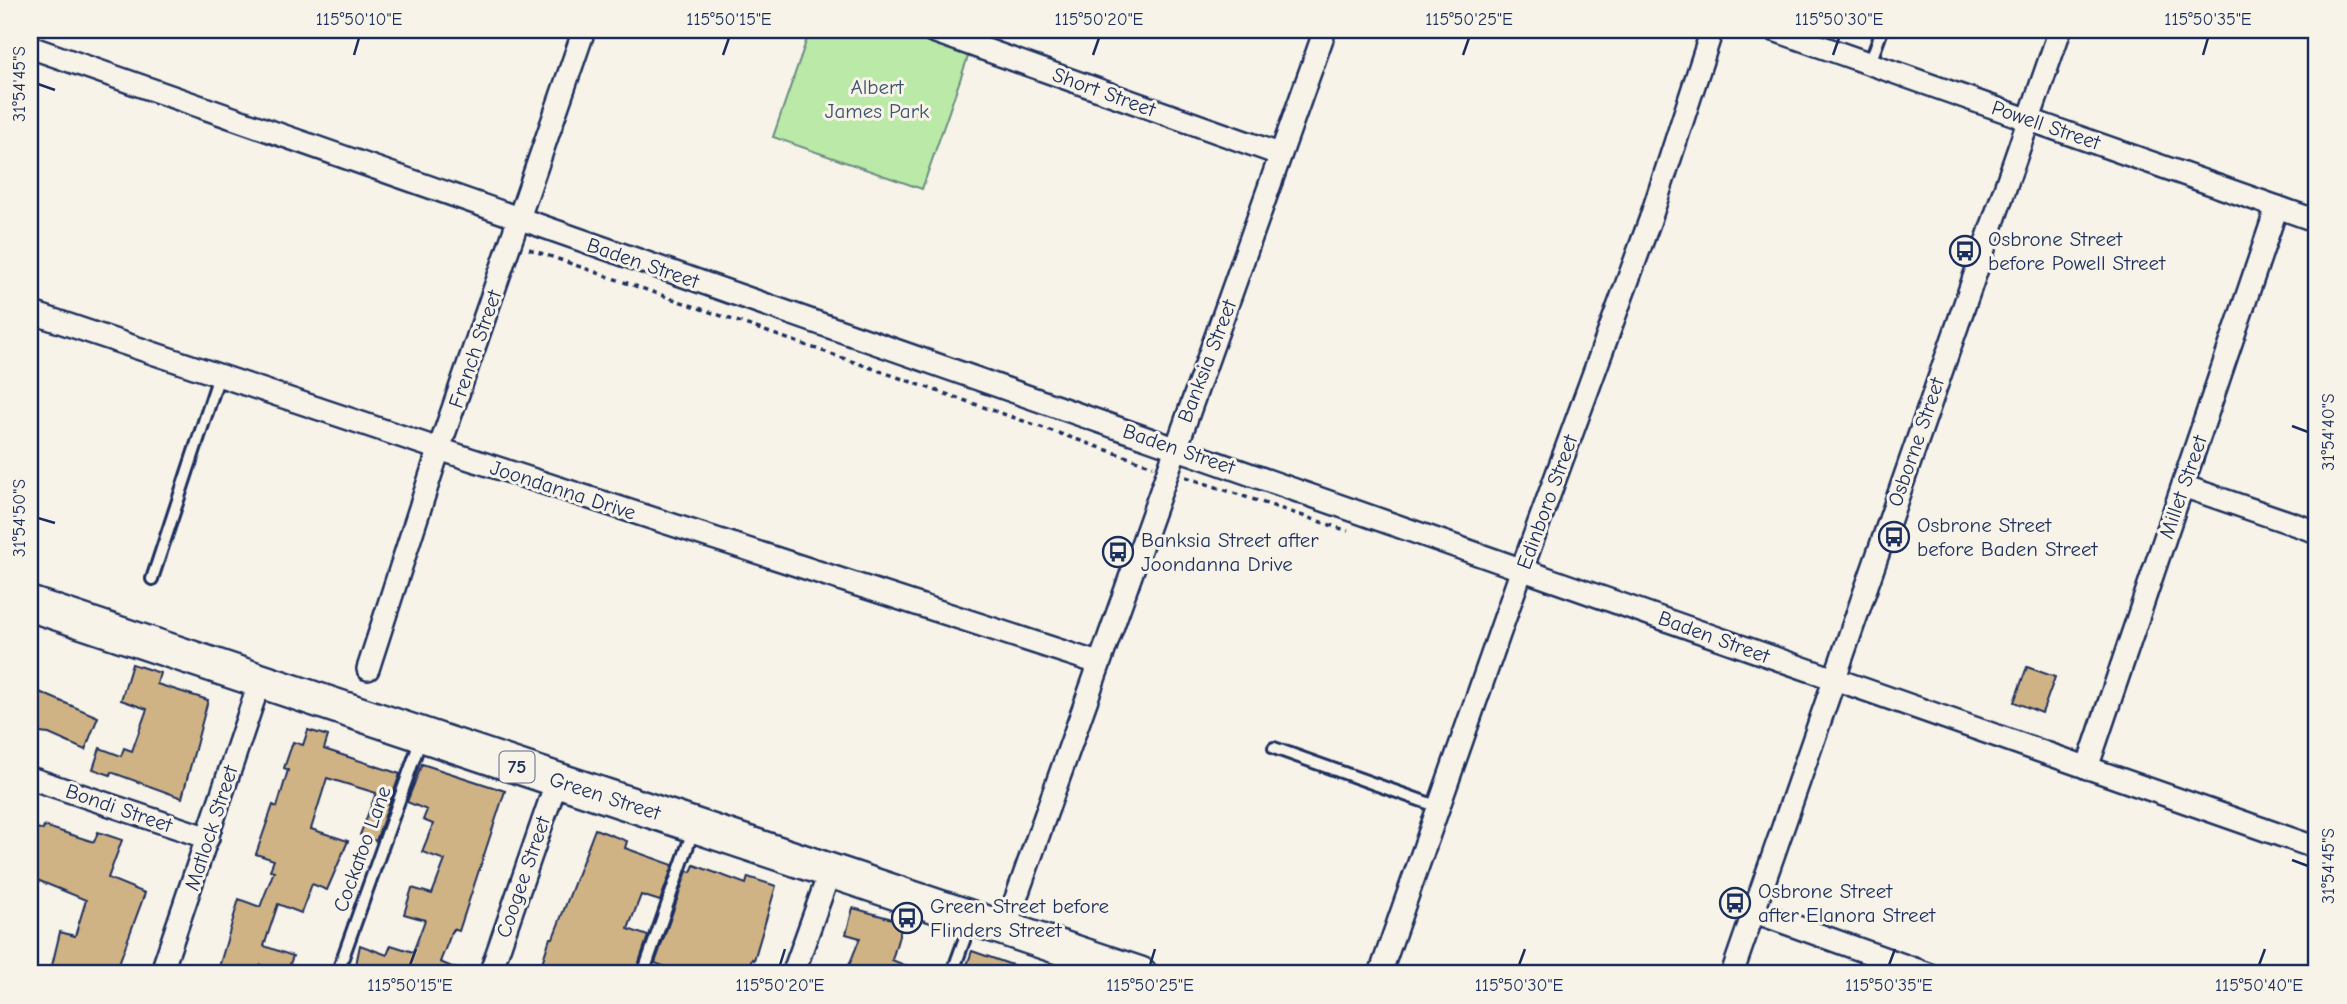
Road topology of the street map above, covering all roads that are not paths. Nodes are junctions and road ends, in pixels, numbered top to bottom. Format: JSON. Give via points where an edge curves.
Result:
{"nodes":[{"id":1,"x":584,"y":30,"type":"edge"},
{"id":2,"x":930,"y":30,"type":"edge"},
{"id":3,"x":1325,"y":30,"type":"edge"},
{"id":4,"x":1712,"y":30,"type":"edge"},
{"id":5,"x":1774,"y":30,"type":"edge"},
{"id":6,"x":1882,"y":30,"type":"edge"},
{"id":7,"x":2060,"y":30,"type":"edge"},
{"id":8,"x":33,"y":49,"type":"edge"},
{"id":9,"x":1870,"y":64,"type":"junction"},
{"id":10,"x":2029,"y":119,"type":"junction"},
{"id":11,"x":1279,"y":154,"type":"junction"},
{"id":12,"x":2277,"y":207,"type":"junction"},
{"id":13,"x":2317,"y":220,"type":"edge"},
{"id":14,"x":520,"y":221,"type":"junction"},
{"id":15,"x":30,"y":313,"type":"edge"},
{"id":16,"x":219,"y":376,"type":"junction"},
{"id":17,"x":1174,"y":448,"type":"junction"},
{"id":18,"x":439,"y":449,"type":"junction"},
{"id":19,"x":2183,"y":486,"type":"junction"},
{"id":20,"x":2317,"y":532,"type":"edge"},
{"id":21,"x":1522,"y":569,"type":"junction"},
{"id":22,"x":152,"y":579,"type":"dead end"},
{"id":23,"x":30,"y":604,"type":"edge"},
{"id":24,"x":1098,"y":663,"type":"junction"},
{"id":25,"x":369,"y":669,"type":"dead end"},
{"id":26,"x":1834,"y":679,"type":"junction"},
{"id":27,"x":260,"y":681,"type":"junction"},
{"id":28,"x":422,"y":736,"type":"junction"},
{"id":29,"x":1275,"y":748,"type":"dead end"},
{"id":30,"x":2087,"y":768,"type":"junction"},
{"id":31,"x":30,"y":778,"type":"edge"},
{"id":32,"x":557,"y":780,"type":"junction"},
{"id":33,"x":1439,"y":807,"type":"junction"},
{"id":34,"x":695,"y":825,"type":"junction"},
{"id":35,"x":208,"y":838,"type":"junction"},
{"id":36,"x":2317,"y":848,"type":"edge"},
{"id":37,"x":830,"y":871,"type":"junction"},
{"id":38,"x":1755,"y":912,"type":"junction"},
{"id":39,"x":972,"y":918,"type":"junction"},
{"id":40,"x":1005,"y":929,"type":"junction"},
{"id":41,"x":1100,"y":968,"type":"edge"},
{"id":42,"x":161,"y":974,"type":"edge"},
{"id":43,"x":337,"y":974,"type":"edge"},
{"id":44,"x":490,"y":974,"type":"edge"},
{"id":45,"x":643,"y":974,"type":"edge"},
{"id":46,"x":793,"y":974,"type":"edge"},
{"id":47,"x":953,"y":974,"type":"edge"},
{"id":48,"x":1140,"y":974,"type":"edge"},
{"id":49,"x":1380,"y":974,"type":"edge"},
{"id":50,"x":1732,"y":974,"type":"edge"},
{"id":51,"x":1928,"y":974,"type":"edge"}],
"edges":[{"from":1,"to":14,"type":"street","name":"French Street"},
{"from":2,"to":11,"type":"street","name":"Short Street"},
{"from":3,"to":11,"type":"street","name":"Banksia Street"},
{"from":4,"to":21,"type":"street","name":"Edinboro Street","via":[[1650,220]]},
{"from":5,"to":9,"type":"street","name":"Powell Street"},
{"from":6,"to":9,"type":"lane"},
{"from":7,"to":10,"type":"street","name":"Osborne Street"},
{"from":8,"to":14,"type":"street","name":"Baden Street"},
{"from":9,"to":10,"type":"street","name":"Powell Street"},
{"from":10,"to":12,"type":"street","name":"Powell Street"},
{"from":10,"to":26,"type":"street","name":"Osborne Street"},
{"from":11,"to":17,"type":"street","name":"Banksia Street","via":[[1229,306]]},
{"from":12,"to":13,"type":"street","name":"Powell Street"},
{"from":12,"to":19,"type":"street","name":"Millet Street"},
{"from":14,"to":17,"type":"street","name":"Baden Street"},
{"from":14,"to":18,"type":"street","name":"French Street"},
{"from":15,"to":16,"type":"street","name":"Joondanna Drive"},
{"from":16,"to":18,"type":"street","name":"Joondanna Drive"},
{"from":16,"to":22,"type":"lane"},
{"from":17,"to":21,"type":"street","name":"Baden Street"},
{"from":17,"to":24,"type":"street","name":"Banksia Street"},
{"from":18,"to":24,"type":"street","name":"Joondanna Drive"},
{"from":18,"to":25,"type":"street","name":"French Street"},
{"from":19,"to":20,"type":"street"},
{"from":19,"to":30,"type":"street","name":"Millet Street"},
{"from":21,"to":26,"type":"street","name":"Baden Street"},
{"from":21,"to":33,"type":"street","name":"Edinboro Street"},
{"from":23,"to":27,"type":"main road","name":"Green Street","number":"75"},
{"from":24,"to":40,"type":"street","name":"Banksia Street"},
{"from":26,"to":30,"type":"street","name":"Baden Street"},
{"from":26,"to":38,"type":"street","name":"Osborne Street"},
{"from":27,"to":28,"type":"main road","name":"Green Street","number":"75"},
{"from":27,"to":35,"type":"street","name":"Matlock Street"},
{"from":28,"to":32,"type":"main road","name":"Green Street","number":"75"},
{"from":28,"to":43,"type":"lane","name":"Cockatoo Lane"},
{"from":29,"to":33,"type":"lane"},
{"from":30,"to":36,"type":"street","name":"Baden Street"},
{"from":31,"to":35,"type":"street","name":"Bondi Street"},
{"from":32,"to":34,"type":"main road","name":"Green Street","number":"75"},
{"from":32,"to":44,"type":"street","name":"Coogee Street"},
{"from":33,"to":49,"type":"street","name":"Edinboro Street"},
{"from":34,"to":37,"type":"main road","name":"Green Street","number":"75"},
{"from":34,"to":45,"type":"lane"},
{"from":35,"to":42,"type":"street","name":"Matlock Street"},
{"from":37,"to":39,"type":"main road","name":"Green Street","number":"75"},
{"from":37,"to":46,"type":"street"},
{"from":38,"to":50,"type":"street","name":"Osborne Street"},
{"from":38,"to":51,"type":"street"},
{"from":39,"to":40,"type":"main road","name":"Green Street","number":"75"},
{"from":39,"to":47,"type":"lane"},
{"from":40,"to":41,"type":"main road","name":"Green Street","number":"75"},
{"from":41,"to":48,"type":"main road","name":"Green Street","number":"75"}]}
